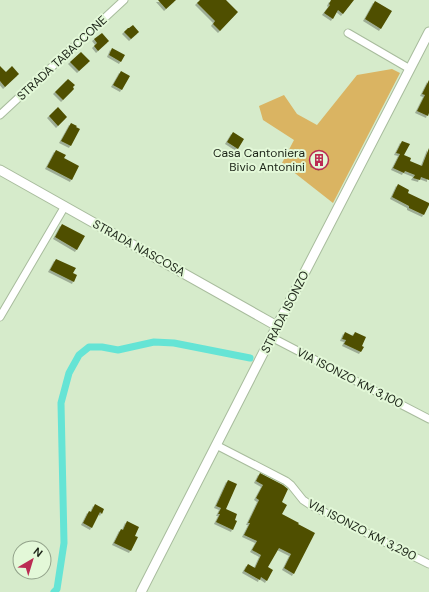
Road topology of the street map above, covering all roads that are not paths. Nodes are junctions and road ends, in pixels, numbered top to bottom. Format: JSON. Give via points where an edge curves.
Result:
{"nodes":[{"id":1,"x":124,"y":0,"type":"edge"},
{"id":2,"x":429,"y":32,"type":"edge"},
{"id":3,"x":348,"y":33,"type":"dead end"},
{"id":4,"x":410,"y":69,"type":"junction"},
{"id":5,"x":0,"y":115,"type":"edge"},
{"id":6,"x":0,"y":170,"type":"edge"},
{"id":7,"x":65,"y":206,"type":"junction"},
{"id":8,"x":0,"y":317,"type":"edge"},
{"id":9,"x":277,"y":326,"type":"junction"},
{"id":10,"x":271,"y":337,"type":"junction"},
{"id":11,"x":429,"y":419,"type":"edge"},
{"id":12,"x":216,"y":446,"type":"junction"},
{"id":13,"x":429,"y":564,"type":"edge"},
{"id":14,"x":141,"y":592,"type":"edge"}],
"edges":[{"from":1,"to":5,"type":"street","name":"STRADA TABACCONE"},
{"from":2,"to":4,"type":"main road","name":"STRADA ISONZO"},
{"from":3,"to":4,"type":"street"},
{"from":4,"to":9,"type":"main road","name":"STRADA ISONZO"},
{"from":6,"to":7,"type":"main road","name":"STRADA NASCOSA"},
{"from":7,"to":8,"type":"street"},
{"from":7,"to":9,"type":"main road","name":"STRADA NASCOSA"},
{"from":9,"to":10,"type":"main road","name":"STRADA ISONZO"},
{"from":10,"to":11,"type":"street","name":"VIA ISONZO KM 3,100"},
{"from":10,"to":12,"type":"main road","name":"STRADA ISONZO"},
{"from":12,"to":13,"type":"street","name":"VIA ISONZO KM 3,290","via":[[286,480],[300,497],[312,506]]},
{"from":12,"to":14,"type":"main road","name":"STRADA ISONZO"}]}
